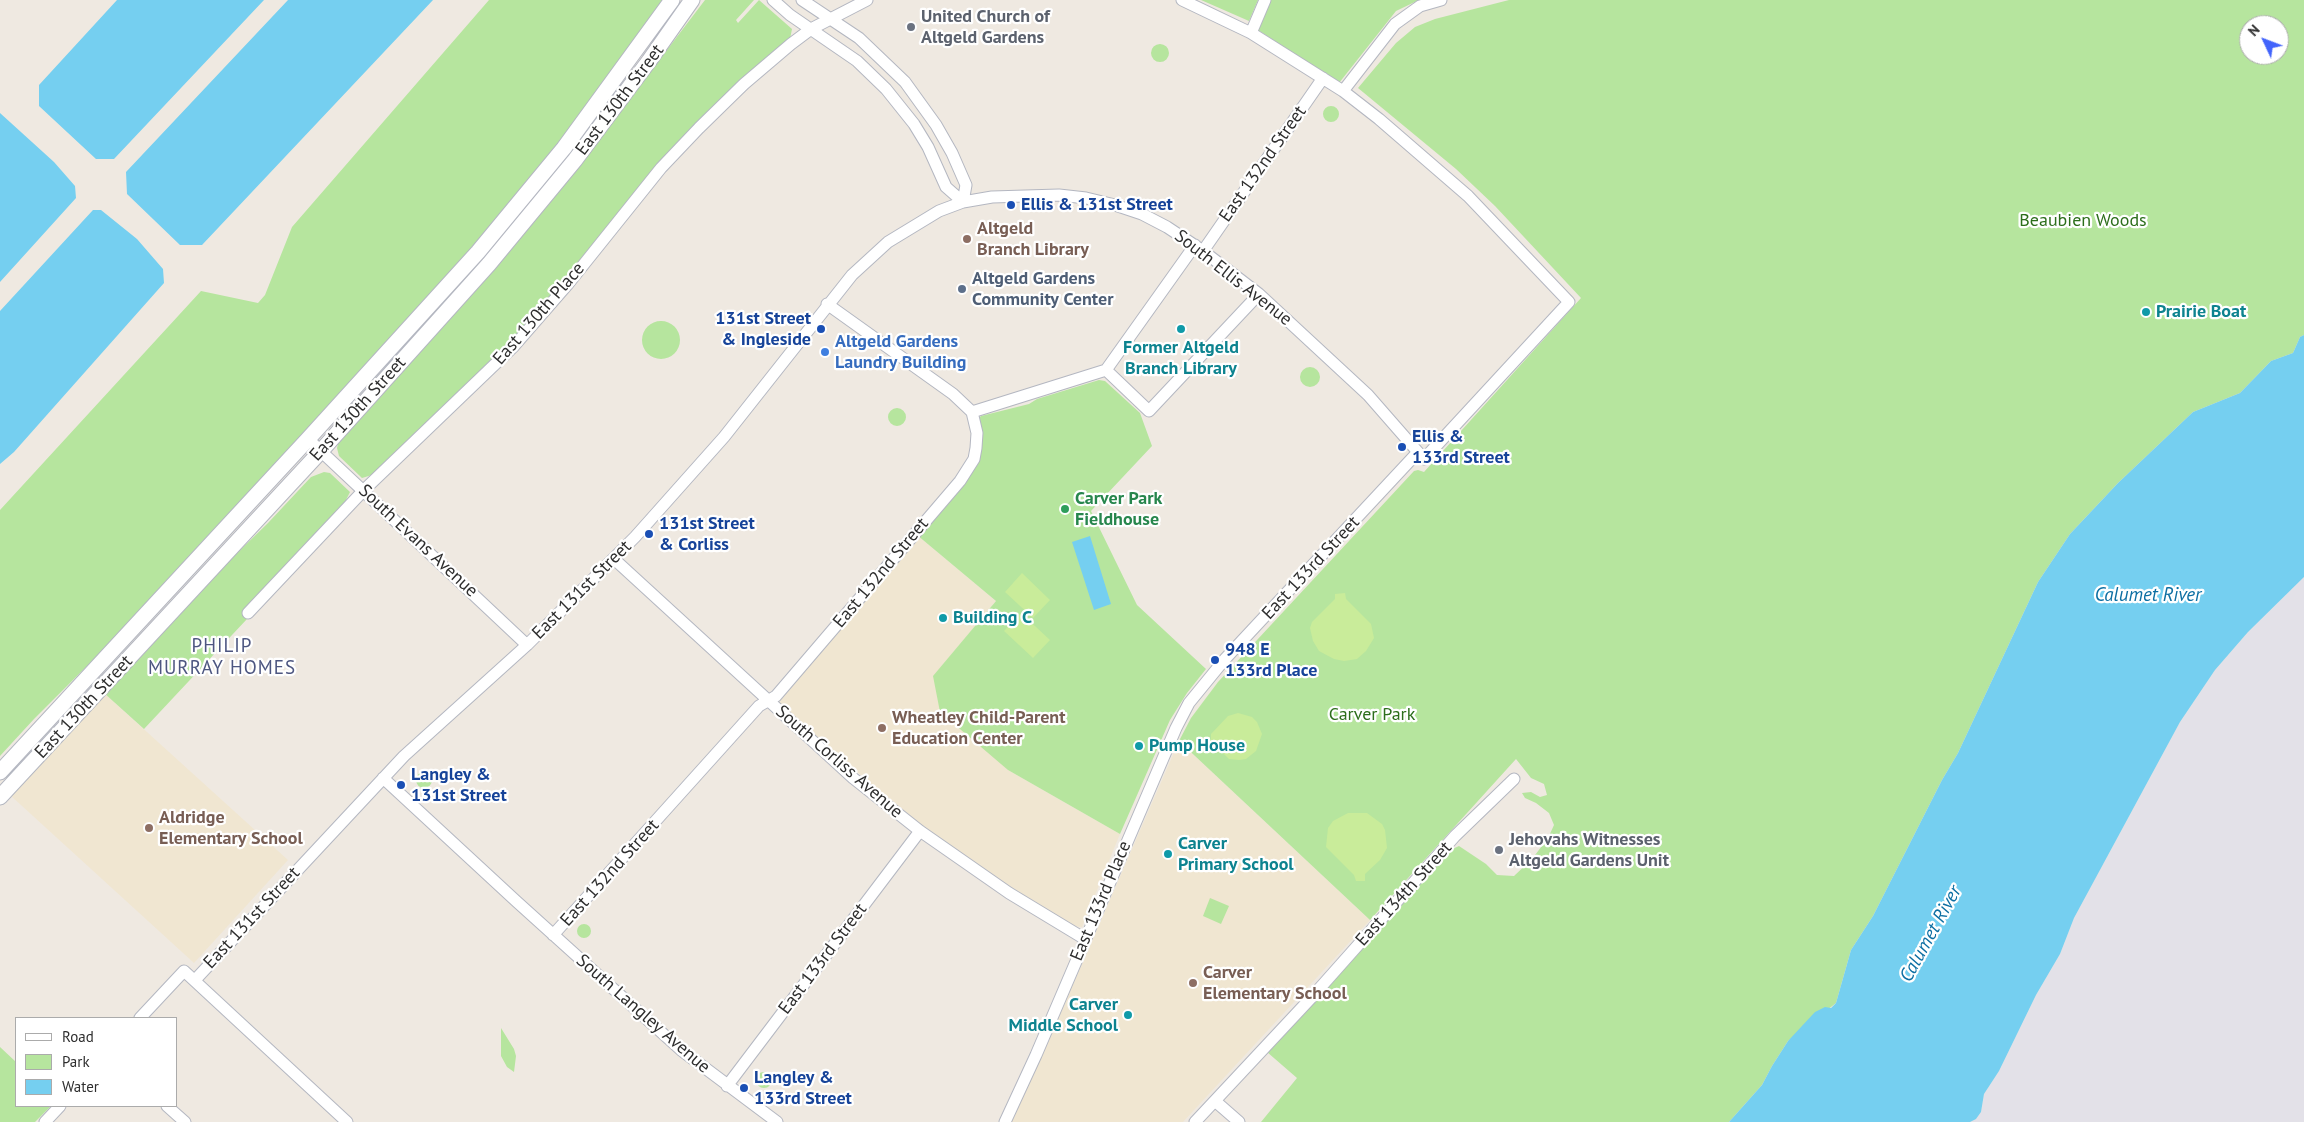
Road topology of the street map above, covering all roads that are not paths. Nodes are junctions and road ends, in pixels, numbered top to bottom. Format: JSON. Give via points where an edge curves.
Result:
{"nodes":[{"id":1,"x":672,"y":0,"type":"edge"},
{"id":2,"x":692,"y":0,"type":"edge"},
{"id":3,"x":773,"y":0,"type":"edge"},
{"id":4,"x":802,"y":0,"type":"edge"},
{"id":5,"x":867,"y":0,"type":"edge"},
{"id":6,"x":1182,"y":0,"type":"edge"},
{"id":7,"x":1265,"y":0,"type":"edge"},
{"id":8,"x":1441,"y":0,"type":"edge"},
{"id":9,"x":830,"y":19,"type":"junction"},
{"id":10,"x":811,"y":30,"type":"junction"},
{"id":11,"x":1251,"y":32,"type":"junction"},
{"id":12,"x":1323,"y":78,"type":"junction"},
{"id":13,"x":1343,"y":91,"type":"junction"},
{"id":14,"x":963,"y":202,"type":"junction"},
{"id":15,"x":1199,"y":248,"type":"junction"},
{"id":16,"x":1258,"y":294,"type":"junction"},
{"id":17,"x":827,"y":304,"type":"junction"},
{"id":18,"x":1106,"y":370,"type":"junction"},
{"id":19,"x":972,"y":412,"type":"junction"},
{"id":20,"x":308,"y":439,"type":"junction"},
{"id":21,"x":321,"y":450,"type":"junction"},
{"id":22,"x":1421,"y":456,"type":"junction"},
{"id":23,"x":364,"y":490,"type":"junction"},
{"id":24,"x":614,"y":559,"type":"junction"},
{"id":25,"x":248,"y":612,"type":"dead end"},
{"id":26,"x":527,"y":645,"type":"junction"},
{"id":27,"x":1204,"y":684,"type":"joint"},
{"id":28,"x":769,"y":701,"type":"junction"},
{"id":29,"x":0,"y":772,"type":"edge"},
{"id":30,"x":383,"y":778,"type":"junction"},
{"id":31,"x":1514,"y":779,"type":"dead end"},
{"id":32,"x":0,"y":798,"type":"edge"},
{"id":33,"x":920,"y":831,"type":"junction"},
{"id":34,"x":554,"y":935,"type":"junction"},
{"id":35,"x":1085,"y":939,"type":"junction"},
{"id":36,"x":195,"y":980,"type":"junction"},
{"id":37,"x":141,"y":1017,"type":"edge"},
{"id":38,"x":727,"y":1086,"type":"junction"},
{"id":39,"x":1215,"y":1101,"type":"junction"},
{"id":40,"x":59,"y":1107,"type":"edge"},
{"id":41,"x":168,"y":1107,"type":"edge"},
{"id":42,"x":45,"y":1122,"type":"edge"},
{"id":43,"x":185,"y":1122,"type":"edge"},
{"id":44,"x":347,"y":1122,"type":"edge"},
{"id":45,"x":776,"y":1122,"type":"edge"},
{"id":46,"x":1005,"y":1122,"type":"edge"},
{"id":47,"x":1195,"y":1122,"type":"edge"},
{"id":48,"x":1239,"y":1122,"type":"edge"}],
"edges":[{"from":1,"to":20,"type":"main road","name":"East 130th Street","via":[[564,148],[478,252]]},
{"from":2,"to":21,"type":"main road","name":"East 130th Street","via":[[550,190],[489,264]]},
{"from":3,"to":10,"type":"street"},
{"from":4,"to":9,"type":"street"},
{"from":5,"to":9,"type":"street","name":"East 130th Place"},
{"from":6,"to":11,"type":"street"},
{"from":7,"to":11,"type":"street"},
{"from":8,"to":13,"type":"street","via":[[1420,6],[1395,24]]},
{"from":9,"to":10,"type":"street","name":"East 130th Place"},
{"from":9,"to":14,"type":"street","via":[[859,38],[905,82],[926,110],[960,169],[966,185]]},
{"from":10,"to":14,"type":"street","via":[[858,61],[886,89],[928,147],[946,188]]},
{"from":10,"to":23,"type":"street","name":"East 130th Place","via":[[744,84],[680,147],[514,346]]},
{"from":11,"to":12,"type":"street"},
{"from":12,"to":13,"type":"street"},
{"from":12,"to":15,"type":"street","name":"East 132nd Street"},
{"from":13,"to":22,"type":"street","name":"East 133rd Street","via":[[1453,181],[1569,302]]},
{"from":14,"to":15,"type":"street","name":"South Ellis Avenue","via":[[1029,195],[1086,198],[1142,214]]},
{"from":14,"to":17,"type":"street","name":"East 131st Street","via":[[939,211],[888,242],[852,275]]},
{"from":15,"to":16,"type":"street","name":"South Ellis Avenue"},
{"from":15,"to":18,"type":"street","name":"East 132nd Street"},
{"from":16,"to":18,"type":"street","via":[[1149,411]]},
{"from":16,"to":22,"type":"street","name":"South Ellis Avenue","via":[[1368,396]]},
{"from":17,"to":19,"type":"street","via":[[953,394]]},
{"from":17,"to":24,"type":"street","name":"East 131st Street","via":[[724,437]]},
{"from":18,"to":19,"type":"street"},
{"from":19,"to":28,"type":"street","name":"East 132nd Street","via":[[977,433],[976,448],[974,459],[960,481]]},
{"from":20,"to":21,"type":"street","name":"South Evans Avenue"},
{"from":20,"to":29,"type":"main road","name":"East 130th Street"},
{"from":21,"to":23,"type":"street","name":"South Evans Avenue"},
{"from":21,"to":32,"type":"main road","name":"East 130th Street"},
{"from":22,"to":27,"type":"street","name":"East 133rd Street"},
{"from":23,"to":25,"type":"street","name":"East 130th Place"},
{"from":23,"to":26,"type":"street","name":"South Evans Avenue"},
{"from":24,"to":26,"type":"street","name":"East 131st Street"},
{"from":24,"to":28,"type":"street","name":"South Corliss Avenue"},
{"from":26,"to":30,"type":"street","name":"East 131st Street"},
{"from":27,"to":35,"type":"street","name":"East 133rd Place","via":[[1176,728]]},
{"from":28,"to":33,"type":"street","name":"South Corliss Avenue","via":[[853,778]]},
{"from":28,"to":34,"type":"street","name":"East 132nd Street","via":[[759,706]]},
{"from":30,"to":34,"type":"street","name":"South Langley Avenue"},
{"from":30,"to":36,"type":"street","name":"East 131st Street"},
{"from":31,"to":39,"type":"street","name":"East 134th Street","via":[[1455,836]]},
{"from":33,"to":35,"type":"street","name":"South Corliss Avenue","via":[[1009,893]]},
{"from":33,"to":38,"type":"street","name":"East 133rd Street"},
{"from":34,"to":38,"type":"street","name":"South Langley Avenue","via":[[681,1050]]},
{"from":35,"to":46,"type":"street","name":"East 133rd Place"},
{"from":36,"to":37,"type":"street","name":"East 131st Street","via":[[184,970]]},
{"from":36,"to":44,"type":"street"},
{"from":38,"to":45,"type":"street","name":"South Langley Avenue"},
{"from":39,"to":47,"type":"street","name":"East 134th Street"},
{"from":39,"to":48,"type":"street"},
{"from":40,"to":42,"type":"street"},
{"from":41,"to":43,"type":"street"}]}
